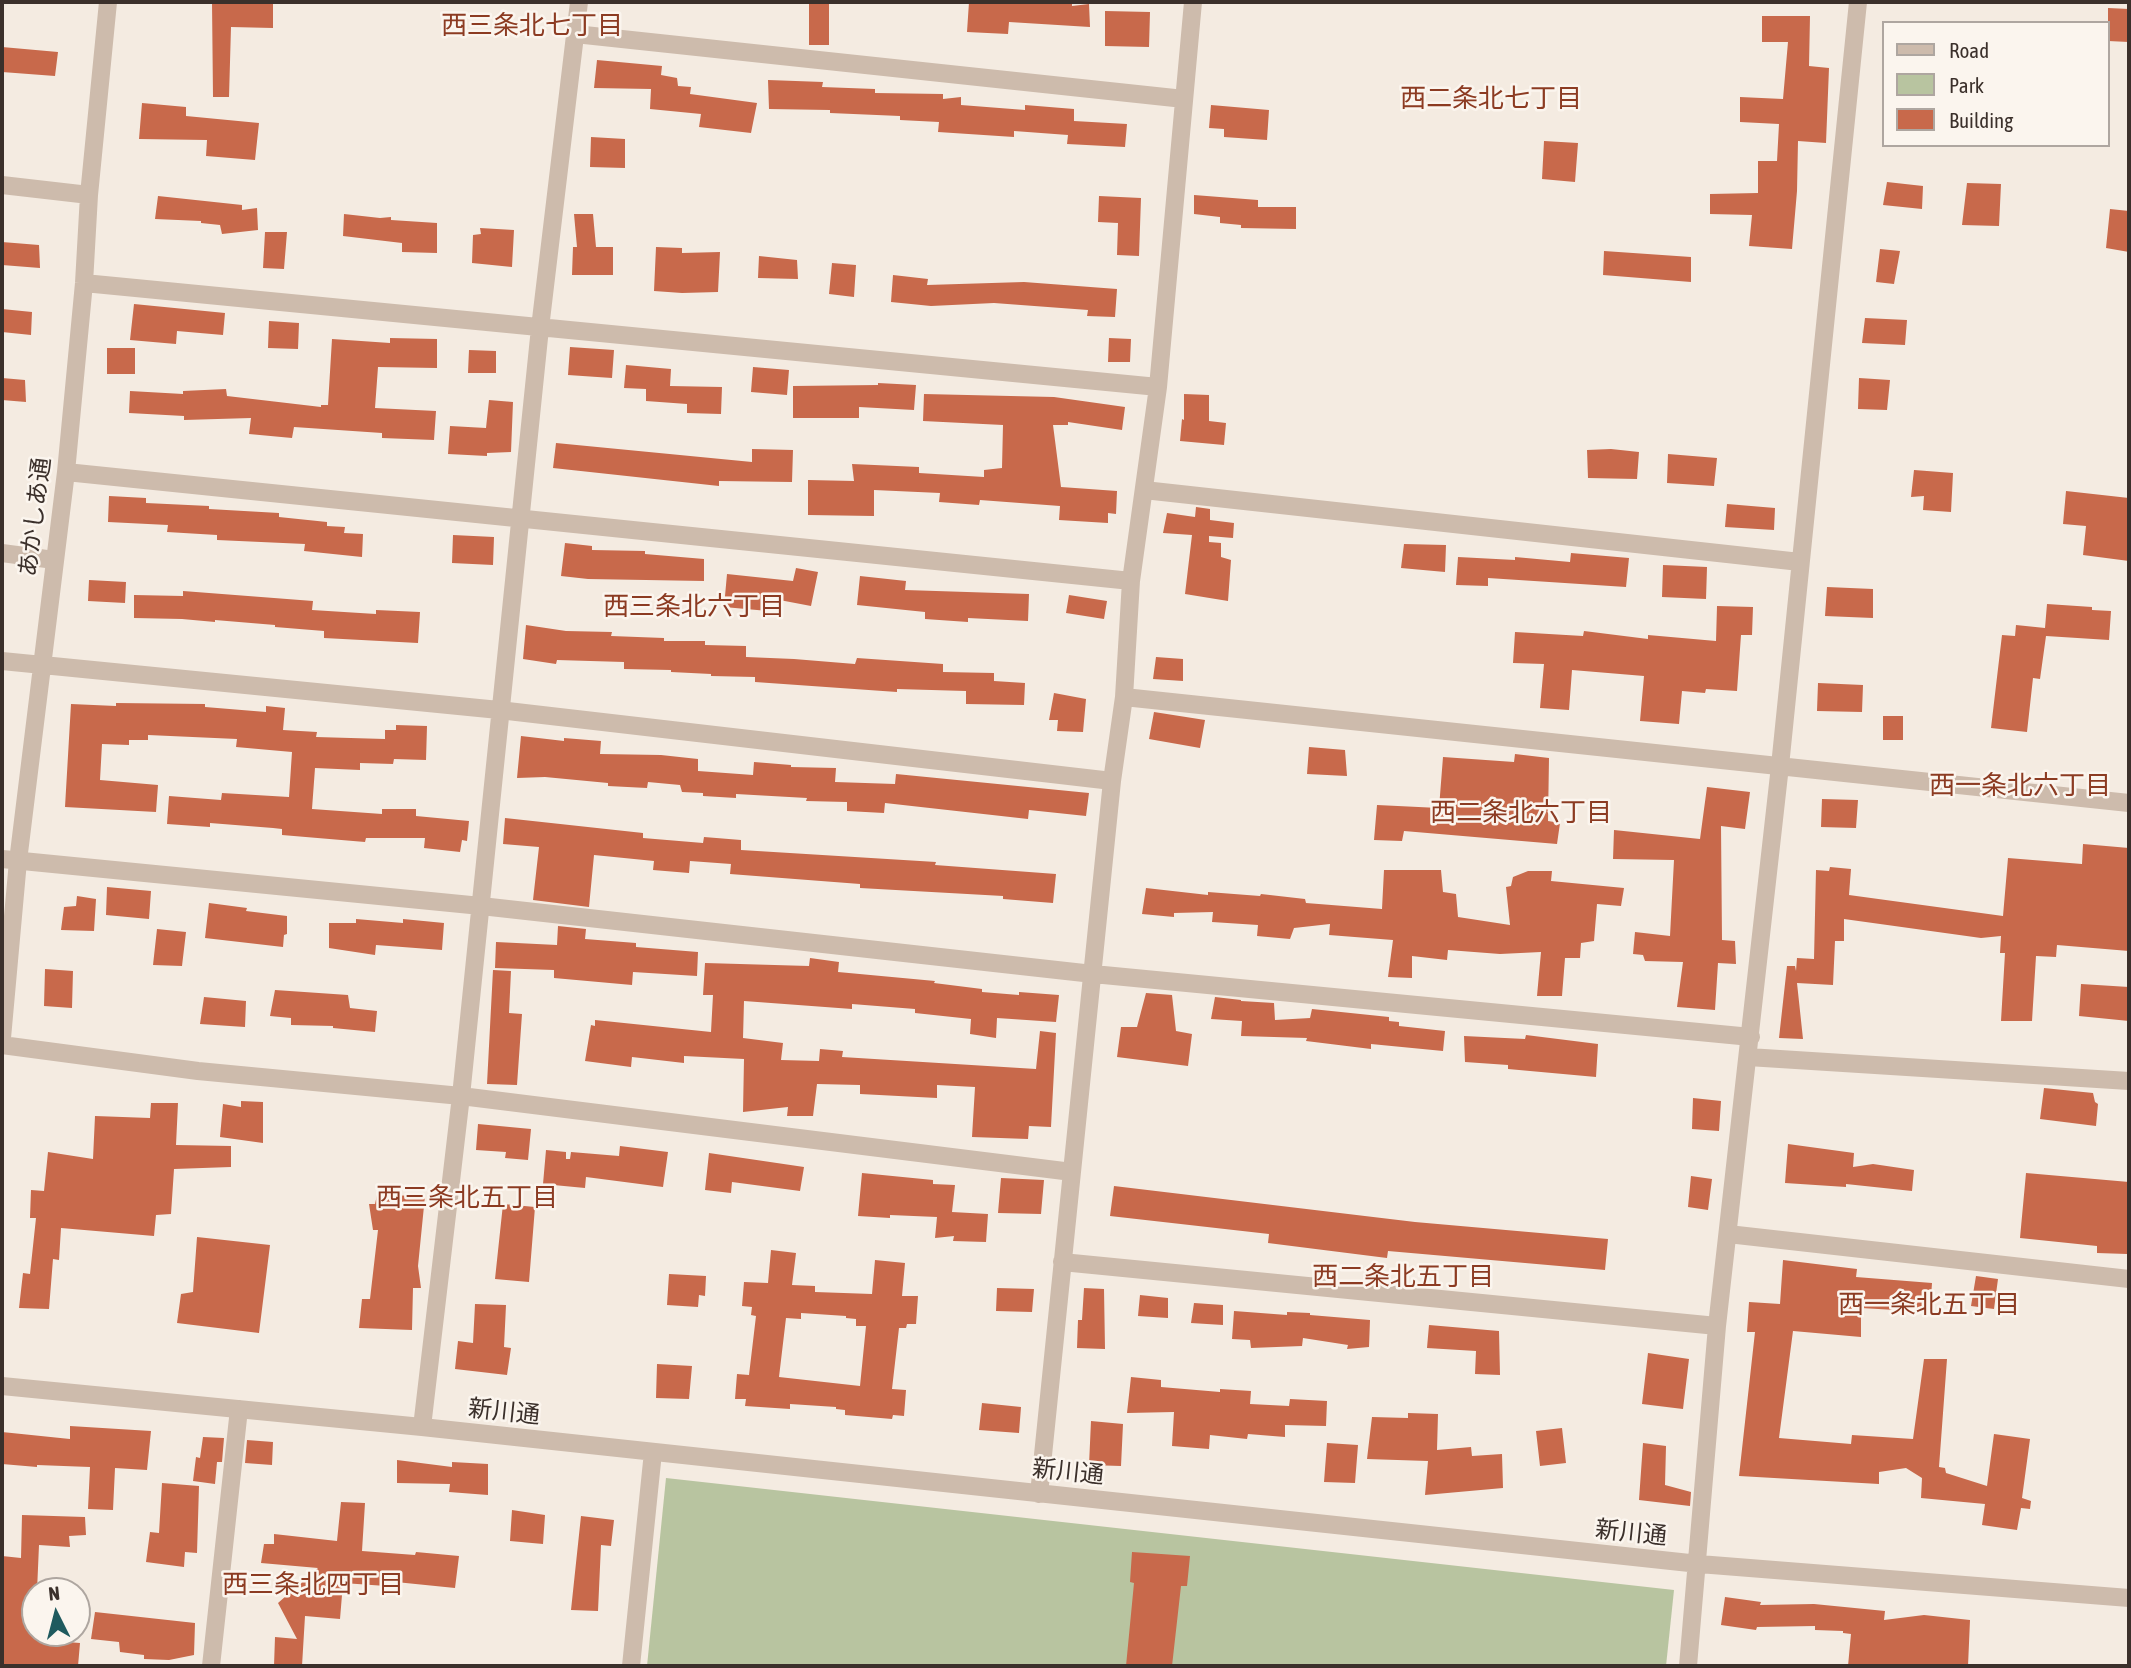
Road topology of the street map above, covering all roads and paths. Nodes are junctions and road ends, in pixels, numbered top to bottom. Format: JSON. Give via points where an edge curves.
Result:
{"nodes":[{"id":1,"x":108,"y":2,"type":"edge"},
{"id":2,"x":579,"y":2,"type":"edge"},
{"id":3,"x":1194,"y":2,"type":"edge"},
{"id":4,"x":1858,"y":2,"type":"edge"},
{"id":5,"x":575,"y":34,"type":"junction"},
{"id":6,"x":1184,"y":99,"type":"junction"},
{"id":7,"x":2,"y":185,"type":"edge"},
{"id":8,"x":89,"y":195,"type":"junction"},
{"id":9,"x":84,"y":283,"type":"junction"},
{"id":10,"x":540,"y":328,"type":"junction"},
{"id":11,"x":1158,"y":387,"type":"junction"},
{"id":12,"x":65,"y":472,"type":"junction"},
{"id":13,"x":1144,"y":490,"type":"junction"},
{"id":14,"x":522,"y":518,"type":"junction"},
{"id":15,"x":2,"y":553,"type":"edge"},
{"id":16,"x":54,"y":559,"type":"junction"},
{"id":17,"x":1800,"y":562,"type":"junction"},
{"id":18,"x":1131,"y":581,"type":"junction"},
{"id":19,"x":2,"y":661,"type":"edge"},
{"id":20,"x":43,"y":665,"type":"junction"},
{"id":21,"x":1124,"y":697,"type":"junction"},
{"id":22,"x":499,"y":710,"type":"junction"},
{"id":23,"x":1780,"y":766,"type":"junction"},
{"id":24,"x":1112,"y":781,"type":"junction"},
{"id":25,"x":2129,"y":803,"type":"edge"},
{"id":26,"x":10,"y":860,"type":"edge"},
{"id":27,"x":481,"y":906,"type":"junction"},
{"id":28,"x":1093,"y":974,"type":"junction"},
{"id":29,"x":1751,"y":1037,"type":"junction"},
{"id":30,"x":2,"y":1038,"type":"edge"},
{"id":31,"x":2,"y":1045,"type":"edge"},
{"id":32,"x":1748,"y":1057,"type":"junction"},
{"id":33,"x":2129,"y":1081,"type":"edge"},
{"id":34,"x":461,"y":1096,"type":"junction"},
{"id":35,"x":1072,"y":1172,"type":"junction"},
{"id":36,"x":1728,"y":1234,"type":"junction"},
{"id":37,"x":1062,"y":1262,"type":"junction"},
{"id":38,"x":2129,"y":1279,"type":"edge"},
{"id":39,"x":1717,"y":1326,"type":"junction"},
{"id":40,"x":2,"y":1386,"type":"edge"},
{"id":41,"x":239,"y":1409,"type":"junction"},
{"id":42,"x":422,"y":1427,"type":"junction"},
{"id":43,"x":653,"y":1452,"type":"junction"},
{"id":44,"x":1039,"y":1494,"type":"junction"},
{"id":45,"x":1699,"y":1564,"type":"junction"},
{"id":46,"x":2129,"y":1598,"type":"edge"},
{"id":47,"x":211,"y":1666,"type":"edge"},
{"id":48,"x":631,"y":1666,"type":"edge"},
{"id":49,"x":1688,"y":1666,"type":"edge"}],
"edges":[{"from":1,"to":8,"type":"street","name":"あかしあ通"},
{"from":2,"to":5,"type":"street"},
{"from":3,"to":6,"type":"street"},
{"from":4,"to":17,"type":"street"},
{"from":5,"to":6,"type":"street"},
{"from":5,"to":10,"type":"street"},
{"from":6,"to":11,"type":"street"},
{"from":7,"to":8,"type":"street"},
{"from":8,"to":9,"type":"street","name":"あかしあ通"},
{"from":9,"to":10,"type":"street"},
{"from":9,"to":12,"type":"street","name":"あかしあ通"},
{"from":10,"to":11,"type":"street"},
{"from":10,"to":14,"type":"street"},
{"from":11,"to":13,"type":"street"},
{"from":12,"to":14,"type":"street"},
{"from":12,"to":16,"type":"street","name":"あかしあ通"},
{"from":13,"to":17,"type":"street"},
{"from":13,"to":18,"type":"street"},
{"from":14,"to":18,"type":"street"},
{"from":14,"to":22,"type":"street"},
{"from":15,"to":16,"type":"street"},
{"from":16,"to":20,"type":"street","name":"あかしあ通"},
{"from":17,"to":23,"type":"street"},
{"from":18,"to":21,"type":"street"},
{"from":19,"to":20,"type":"street"},
{"from":20,"to":22,"type":"street"},
{"from":20,"to":26,"type":"street","name":"あかしあ通"},
{"from":21,"to":23,"type":"street"},
{"from":21,"to":24,"type":"street"},
{"from":22,"to":24,"type":"street"},
{"from":22,"to":27,"type":"street"},
{"from":23,"to":25,"type":"street"},
{"from":23,"to":29,"type":"street"},
{"from":24,"to":28,"type":"street"},
{"from":26,"to":27,"type":"street"},
{"from":26,"to":30,"type":"street","name":"あかしあ通"},
{"from":27,"to":28,"type":"street"},
{"from":27,"to":34,"type":"street"},
{"from":28,"to":29,"type":"street"},
{"from":28,"to":35,"type":"street"},
{"from":29,"to":32,"type":"street"},
{"from":31,"to":34,"type":"street","via":[[198,1071]]},
{"from":32,"to":33,"type":"street"},
{"from":32,"to":36,"type":"street"},
{"from":34,"to":35,"type":"street"},
{"from":34,"to":42,"type":"street"},
{"from":35,"to":37,"type":"street"},
{"from":36,"to":38,"type":"street"},
{"from":36,"to":39,"type":"street"},
{"from":37,"to":39,"type":"street"},
{"from":37,"to":44,"type":"street"},
{"from":39,"to":45,"type":"street"},
{"from":40,"to":41,"type":"street","name":"新川通"},
{"from":41,"to":42,"type":"street","name":"新川通"},
{"from":41,"to":47,"type":"street"},
{"from":42,"to":43,"type":"street","name":"新川通"},
{"from":43,"to":44,"type":"street","name":"新川通"},
{"from":43,"to":48,"type":"street"},
{"from":44,"to":45,"type":"street","name":"新川通"},
{"from":45,"to":46,"type":"street","name":"新川通"},
{"from":45,"to":49,"type":"street"}]}
